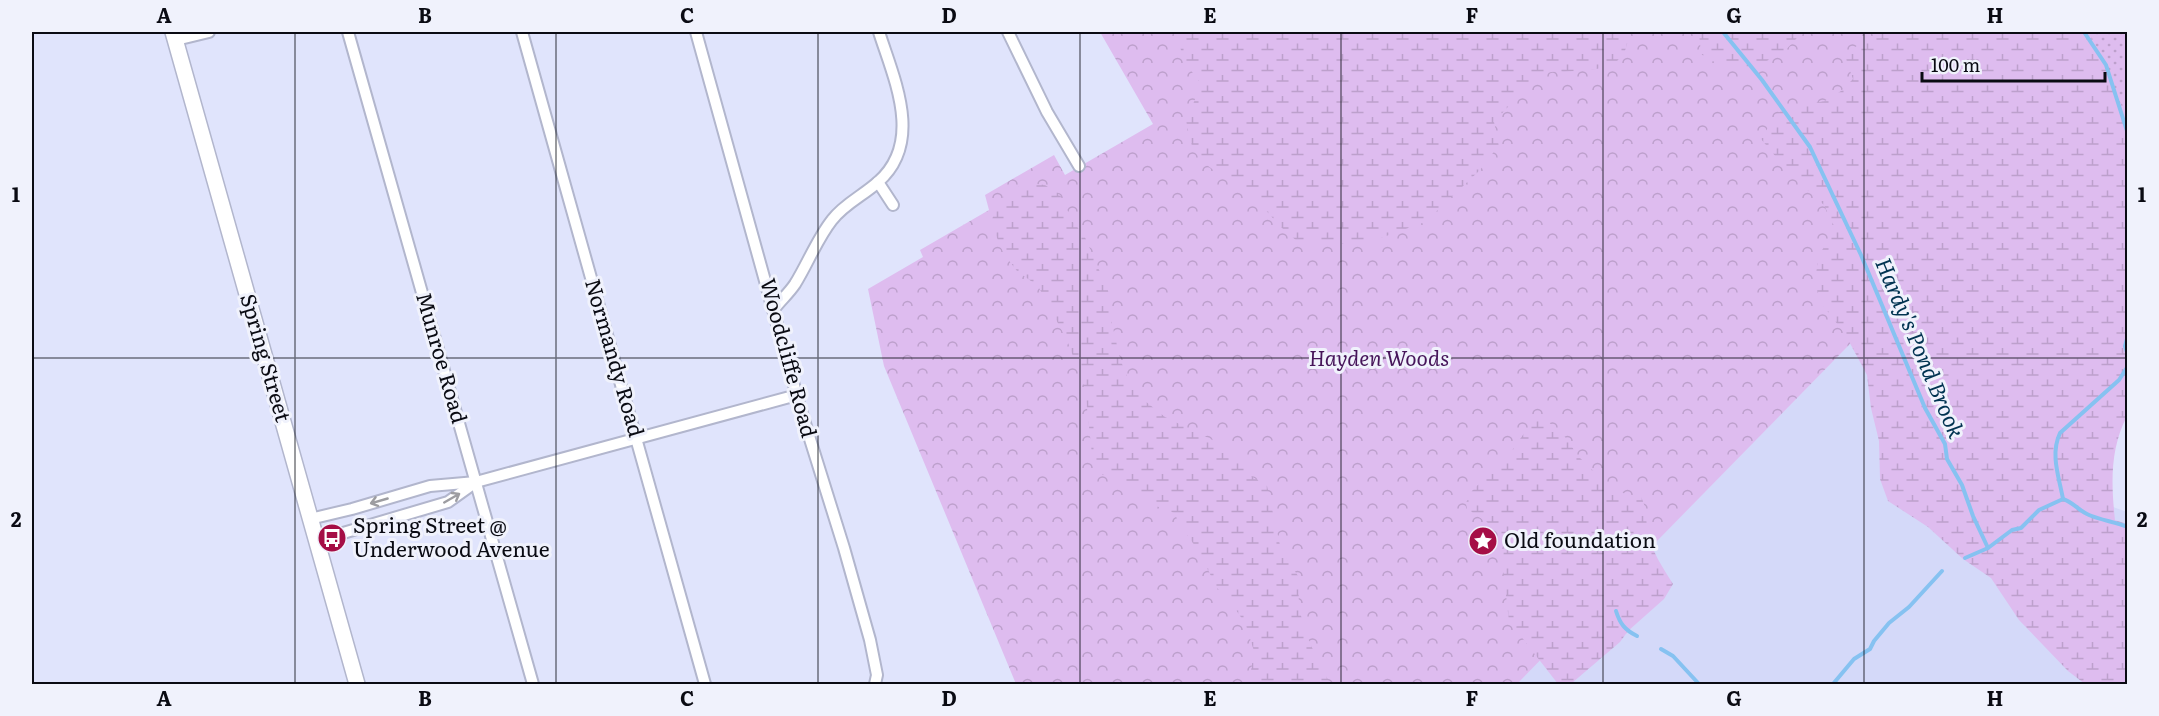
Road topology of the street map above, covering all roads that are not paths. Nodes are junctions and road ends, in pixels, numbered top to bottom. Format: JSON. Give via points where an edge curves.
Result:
{"nodes":[{"id":1,"x":208,"y":32,"type":"edge"},
{"id":2,"x":348,"y":32,"type":"edge"},
{"id":3,"x":522,"y":32,"type":"edge"},
{"id":4,"x":696,"y":32,"type":"edge"},
{"id":5,"x":879,"y":32,"type":"edge"},
{"id":6,"x":1008,"y":32,"type":"edge"},
{"id":7,"x":174,"y":36,"type":"edge"},
{"id":8,"x":1079,"y":166,"type":"dead end"},
{"id":9,"x":878,"y":182,"type":"junction"},
{"id":10,"x":893,"y":205,"type":"dead end"},
{"id":11,"x":774,"y":309,"type":"junction"},
{"id":12,"x":797,"y":395,"type":"junction"},
{"id":13,"x":636,"y":439,"type":"junction"},
{"id":14,"x":477,"y":482,"type":"junction"},
{"id":15,"x":310,"y":519,"type":"junction"},
{"id":16,"x":316,"y":541,"type":"junction"},
{"id":17,"x":357,"y":684,"type":"edge"},
{"id":18,"x":533,"y":684,"type":"edge"},
{"id":19,"x":705,"y":684,"type":"edge"},
{"id":20,"x":875,"y":684,"type":"edge"}],
"edges":[{"from":1,"to":7,"type":"street"},
{"from":2,"to":14,"type":"street","name":"Munroe Road"},
{"from":3,"to":13,"type":"street","name":"Normandy Road"},
{"from":4,"to":11,"type":"street","name":"Woodcliffe Road"},
{"from":5,"to":9,"type":"street","via":[[899,90],[903,133],[892,169]]},
{"from":6,"to":8,"type":"street"},
{"from":7,"to":15,"type":"main road","name":"Spring Street"},
{"from":9,"to":10,"type":"street"},
{"from":9,"to":11,"type":"street","via":[[832,219],[794,285]]},
{"from":11,"to":12,"type":"street","name":"Woodcliffe Road"},
{"from":12,"to":13,"type":"street"},
{"from":12,"to":20,"type":"street","name":"Woodcliffe Road","via":[[870,640]]},
{"from":13,"to":14,"type":"street"},
{"from":13,"to":19,"type":"street","name":"Normandy Road"},
{"from":14,"to":15,"type":"street","one_way":true,"via":[[430,486]]},
{"from":16,"to":14,"type":"street","one_way":true,"via":[[448,502]]},
{"from":14,"to":18,"type":"street","name":"Munroe Road"},
{"from":15,"to":16,"type":"main road","name":"Spring Street"},
{"from":16,"to":17,"type":"main road","name":"Spring Street"}]}
